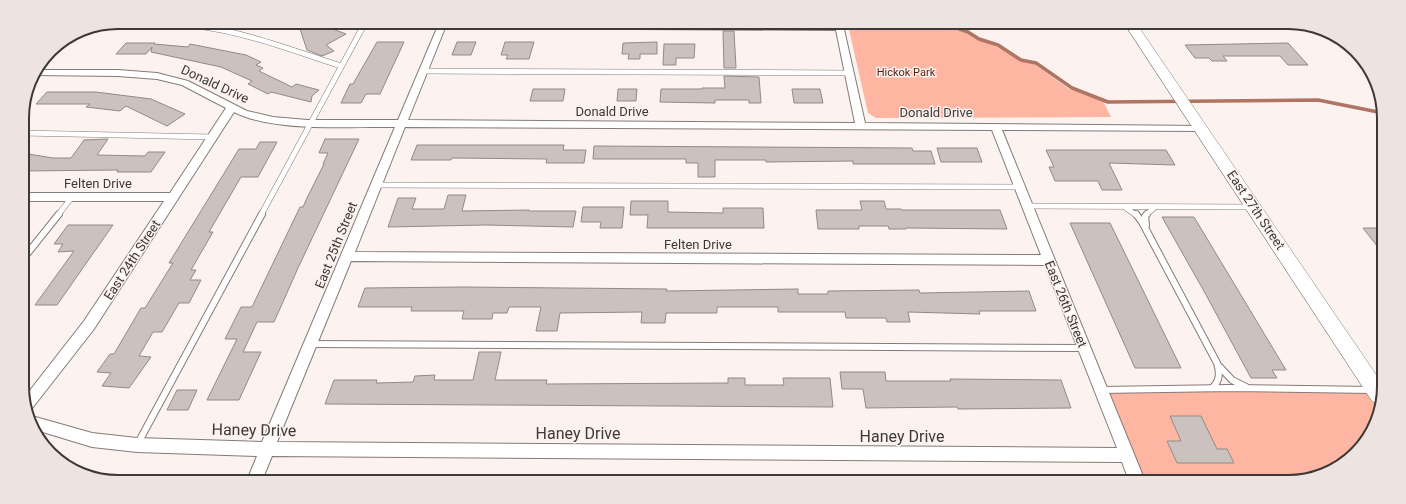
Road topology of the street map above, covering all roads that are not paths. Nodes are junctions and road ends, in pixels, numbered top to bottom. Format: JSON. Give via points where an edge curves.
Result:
{"nodes":[{"id":1,"x":211,"y":29,"type":"edge"},
{"id":2,"x":362,"y":29,"type":"edge"},
{"id":3,"x":440,"y":29,"type":"edge"},
{"id":4,"x":841,"y":29,"type":"edge"},
{"id":5,"x":1134,"y":29,"type":"edge"},
{"id":6,"x":341,"y":66,"type":"junction"},
{"id":7,"x":423,"y":71,"type":"junction"},
{"id":8,"x":42,"y":73,"type":"edge"},
{"id":9,"x":850,"y":73,"type":"junction"},
{"id":10,"x":231,"y":108,"type":"junction"},
{"id":11,"x":1197,"y":122,"type":"junction"},
{"id":12,"x":311,"y":123,"type":"junction"},
{"id":13,"x":402,"y":124,"type":"junction"},
{"id":14,"x":861,"y":126,"type":"junction"},
{"id":15,"x":996,"y":127,"type":"junction"},
{"id":16,"x":29,"y":133,"type":"edge"},
{"id":17,"x":212,"y":138,"type":"junction"},
{"id":18,"x":376,"y":185,"type":"junction"},
{"id":19,"x":1020,"y":187,"type":"junction"},
{"id":20,"x":29,"y":197,"type":"edge"},
{"id":21,"x":72,"y":197,"type":"junction"},
{"id":22,"x":173,"y":197,"type":"junction"},
{"id":23,"x":1027,"y":206,"type":"junction"},
{"id":24,"x":1121,"y":207,"type":"junction"},
{"id":25,"x":1156,"y":207,"type":"junction"},
{"id":26,"x":1253,"y":207,"type":"junction"},
{"id":27,"x":1149,"y":234,"type":"junction"},
{"id":28,"x":29,"y":251,"type":"edge"},
{"id":29,"x":347,"y":256,"type":"junction"},
{"id":30,"x":1049,"y":260,"type":"junction"},
{"id":31,"x":311,"y":344,"type":"junction"},
{"id":32,"x":1084,"y":348,"type":"junction"},
{"id":33,"x":1217,"y":363,"type":"junction"},
{"id":34,"x":1212,"y":388,"type":"junction"},
{"id":35,"x":1252,"y":389,"type":"junction"},
{"id":36,"x":1100,"y":390,"type":"junction"},
{"id":37,"x":1377,"y":390,"type":"edge"},
{"id":38,"x":1376,"y":392,"type":"edge"},
{"id":39,"x":30,"y":400,"type":"edge"},
{"id":40,"x":38,"y":424,"type":"edge"},
{"id":41,"x":137,"y":445,"type":"junction"},
{"id":42,"x":267,"y":449,"type":"junction"},
{"id":43,"x":1126,"y":455,"type":"junction"},
{"id":44,"x":256,"y":475,"type":"edge"},
{"id":45,"x":1134,"y":475,"type":"edge"}],
"edges":[{"from":1,"to":6,"type":"lane","via":[[273,44]]},
{"from":2,"to":6,"type":"lane"},
{"from":3,"to":7,"type":"street","name":"East 25th Street"},
{"from":4,"to":9,"type":"street"},
{"from":5,"to":11,"type":"main road","name":"East 27th Street"},
{"from":6,"to":12,"type":"lane"},
{"from":7,"to":9,"type":"lane"},
{"from":7,"to":13,"type":"street","name":"East 25th Street"},
{"from":8,"to":10,"type":"street","name":"Donald Drive","via":[[157,76],[185,83]]},
{"from":9,"to":14,"type":"street"},
{"from":10,"to":12,"type":"street","name":"Donald Drive","via":[[273,120]]},
{"from":10,"to":17,"type":"street","name":"East 24th Street"},
{"from":11,"to":15,"type":"street","name":"Donald Drive"},
{"from":11,"to":26,"type":"main road","name":"East 27th Street"},
{"from":12,"to":13,"type":"street","name":"Donald Drive"},
{"from":12,"to":41,"type":"lane"},
{"from":13,"to":14,"type":"street","name":"Donald Drive"},
{"from":13,"to":18,"type":"street","name":"East 25th Street"},
{"from":14,"to":15,"type":"street","name":"Donald Drive"},
{"from":15,"to":19,"type":"street","name":"East 26th Street"},
{"from":16,"to":17,"type":"lane"},
{"from":17,"to":22,"type":"street","name":"East 24th Street"},
{"from":18,"to":19,"type":"lane"},
{"from":18,"to":29,"type":"street","name":"East 25th Street"},
{"from":19,"to":23,"type":"street","name":"East 26th Street"},
{"from":20,"to":21,"type":"street","name":"Felten Drive"},
{"from":21,"to":22,"type":"street","name":"Felten Drive"},
{"from":21,"to":28,"type":"lane"},
{"from":22,"to":39,"type":"street","name":"East 24th Street","via":[[89,325]]},
{"from":23,"to":24,"type":"lane"},
{"from":23,"to":30,"type":"street","name":"East 26th Street"},
{"from":24,"to":25,"type":"lane"},
{"from":24,"to":27,"type":"lane","via":[[1138,215]]},
{"from":25,"to":26,"type":"lane"},
{"from":25,"to":27,"type":"lane","via":[[1145,216]]},
{"from":26,"to":37,"type":"main road","name":"East 27th Street"},
{"from":27,"to":33,"type":"lane"},
{"from":29,"to":30,"type":"street","name":"Felten Drive"},
{"from":29,"to":31,"type":"street","name":"East 25th Street"},
{"from":30,"to":32,"type":"street","name":"East 26th Street"},
{"from":31,"to":32,"type":"lane"},
{"from":31,"to":42,"type":"street","name":"East 25th Street"},
{"from":32,"to":36,"type":"street","name":"East 26th Street"},
{"from":33,"to":34,"type":"lane","via":[[1219,378]]},
{"from":33,"to":35,"type":"lane","via":[[1232,380]]},
{"from":34,"to":35,"type":"lane"},
{"from":34,"to":36,"type":"lane"},
{"from":35,"to":38,"type":"lane"},
{"from":36,"to":43,"type":"street","name":"East 26th Street"},
{"from":40,"to":41,"type":"street","name":"Haney Drive","via":[[92,440]]},
{"from":41,"to":42,"type":"street","name":"Haney Drive"},
{"from":42,"to":43,"type":"street","name":"Haney Drive"},
{"from":42,"to":44,"type":"street","name":"East 25th Street"},
{"from":43,"to":45,"type":"street","name":"East 26th Street"}]}
